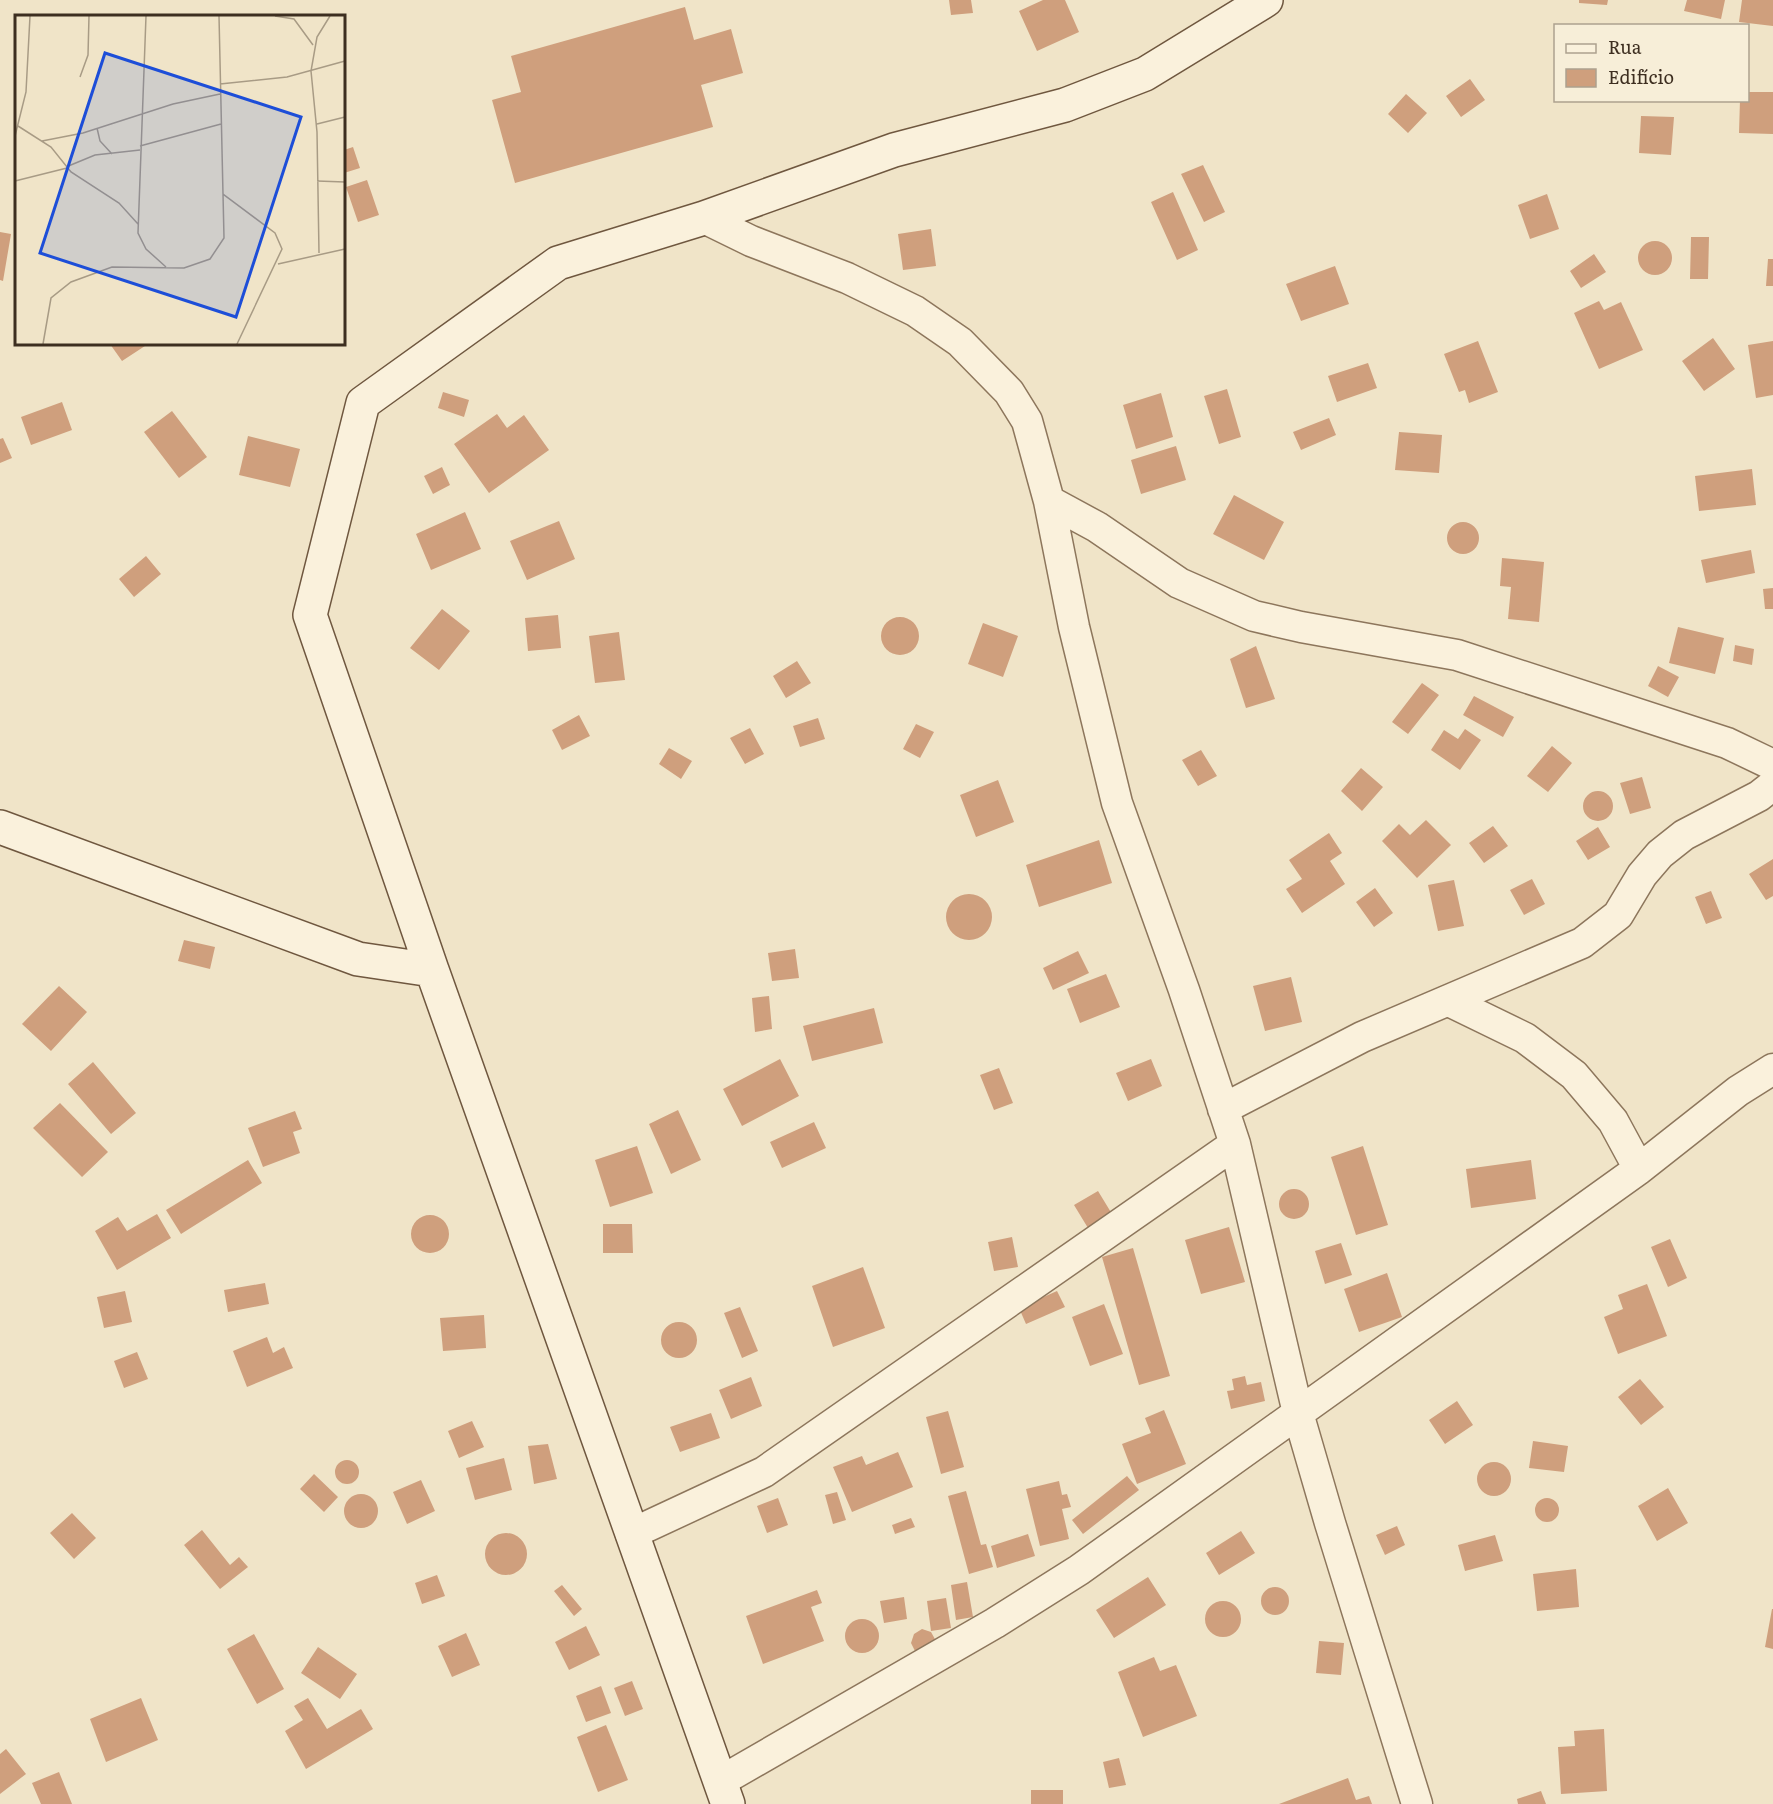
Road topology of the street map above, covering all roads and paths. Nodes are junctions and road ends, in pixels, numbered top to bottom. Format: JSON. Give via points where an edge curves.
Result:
{"nodes":[{"id":1,"x":1266,"y":0,"type":"edge"},
{"id":2,"x":704,"y":218,"type":"junction"},
{"id":3,"x":1049,"y":501,"type":"junction"},
{"id":4,"x":1773,"y":765,"type":"edge"},
{"id":5,"x":1773,"y":785,"type":"edge"},
{"id":6,"x":0,"y":827,"type":"edge"},
{"id":7,"x":432,"y":970,"type":"junction"},
{"id":8,"x":1449,"y":1001,"type":"junction"},
{"id":9,"x":1773,"y":1069,"type":"edge"},
{"id":10,"x":1223,"y":1109,"type":"junction"},
{"id":11,"x":1235,"y":1144,"type":"junction"},
{"id":12,"x":1639,"y":1169,"type":"junction"},
{"id":13,"x":1298,"y":1413,"type":"junction"},
{"id":14,"x":632,"y":1534,"type":"junction"},
{"id":15,"x":724,"y":1793,"type":"edge"},
{"id":16,"x":1417,"y":1804,"type":"edge"}],
"edges":[{"from":1,"to":2,"type":"street","via":[[1135,78],[1065,105],[894,150]]},
{"from":2,"to":3,"type":"street","via":[[751,241],[847,278],[915,311],[960,342],[1009,392],[1027,421]]},
{"from":2,"to":7,"type":"street","via":[[558,263],[363,403],[310,615]]},
{"from":3,"to":4,"type":"street","via":[[1097,527],[1179,583],[1254,616],[1457,655],[1727,743]]},
{"from":3,"to":10,"type":"street","via":[[1074,627],[1117,803]]},
{"from":5,"to":8,"type":"street","via":[[1684,835],[1660,854],[1618,915],[1582,944]]},
{"from":6,"to":7,"type":"street","via":[[358,959]]},
{"from":7,"to":14,"type":"street"},
{"from":8,"to":10,"type":"street","via":[[1362,1037]]},
{"from":8,"to":12,"type":"street","via":[[1525,1038],[1574,1075],[1613,1121]]},
{"from":9,"to":12,"type":"street","via":[[1738,1091]]},
{"from":10,"to":11,"type":"street"},
{"from":11,"to":13,"type":"street"},
{"from":11,"to":14,"type":"street","via":[[764,1472]]},
{"from":12,"to":13,"type":"street"},
{"from":13,"to":15,"type":"street","via":[[1079,1570]]},
{"from":13,"to":16,"type":"street"},
{"from":14,"to":15,"type":"street"}]}
